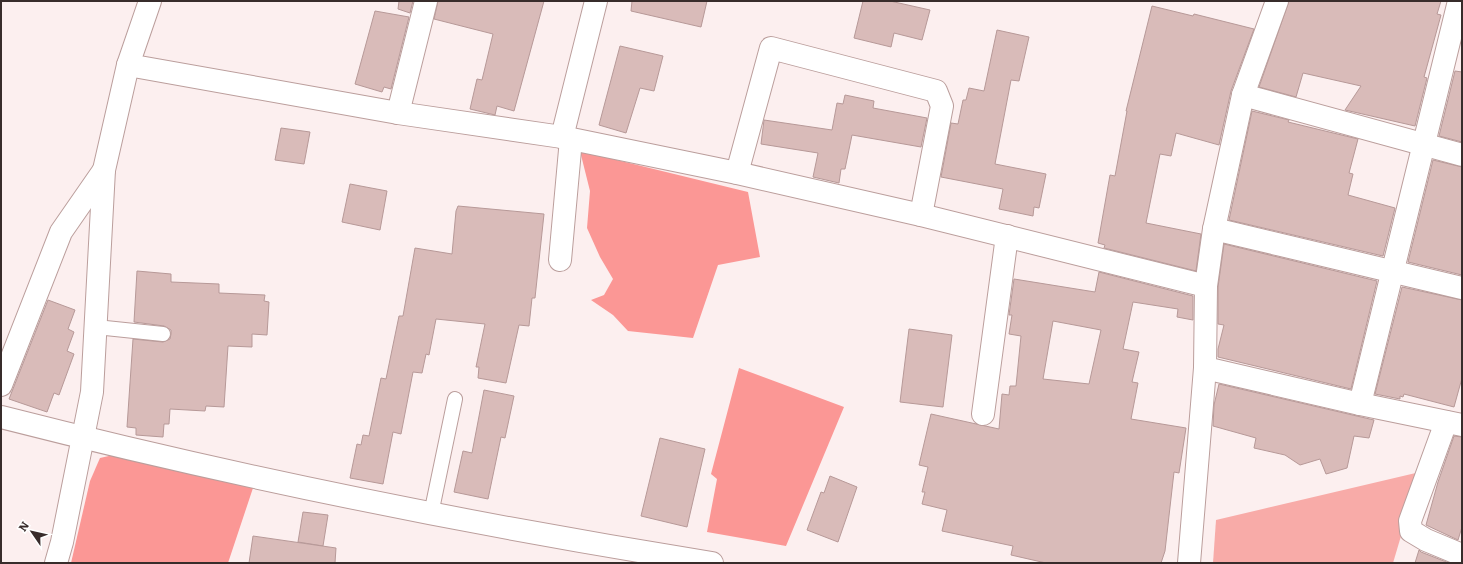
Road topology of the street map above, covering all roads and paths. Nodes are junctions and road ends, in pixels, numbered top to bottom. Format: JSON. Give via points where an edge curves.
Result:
{"nodes":[{"id":1,"x":150,"y":1,"type":"edge"},
{"id":2,"x":426,"y":1,"type":"edge"},
{"id":3,"x":596,"y":1,"type":"edge"},
{"id":4,"x":1277,"y":1,"type":"edge"},
{"id":5,"x":1459,"y":11,"type":"edge"},
{"id":6,"x":128,"y":65,"type":"junction"},
{"id":7,"x":1243,"y":95,"type":"junction"},
{"id":8,"x":398,"y":113,"type":"junction"},
{"id":9,"x":567,"y":138,"type":"junction"},
{"id":10,"x":1424,"y":145,"type":"junction"},
{"id":11,"x":1462,"y":155,"type":"edge"},
{"id":12,"x":104,"y":170,"type":"junction"},
{"id":13,"x":737,"y":173,"type":"junction"},
{"id":14,"x":921,"y":215,"type":"junction"},
{"id":15,"x":1214,"y":229,"type":"junction"},
{"id":16,"x":1007,"y":236,"type":"junction"},
{"id":17,"x":560,"y":260,"type":"dead end"},
{"id":18,"x":1391,"y":271,"type":"junction"},
{"id":19,"x":1206,"y":286,"type":"junction"},
{"id":20,"x":1462,"y":288,"type":"edge"},
{"id":21,"x":96,"y":327,"type":"junction"},
{"id":22,"x":163,"y":334,"type":"dead end"},
{"id":23,"x":1205,"y":368,"type":"junction"},
{"id":24,"x":1,"y":385,"type":"edge"},
{"id":25,"x":455,"y":399,"type":"dead end"},
{"id":26,"x":1360,"y":404,"type":"junction"},
{"id":27,"x":983,"y":414,"type":"dead end"},
{"id":28,"x":1,"y":417,"type":"edge"},
{"id":29,"x":1454,"y":423,"type":"edge"},
{"id":30,"x":83,"y":438,"type":"junction"},
{"id":31,"x":432,"y":514,"type":"junction"},
{"id":32,"x":1462,"y":555,"type":"edge"},
{"id":33,"x":56,"y":563,"type":"edge"},
{"id":34,"x":712,"y":563,"type":"edge"},
{"id":35,"x":1189,"y":563,"type":"edge"}],
"edges":[{"from":1,"to":6,"type":"street"},
{"from":2,"to":8,"type":"street"},
{"from":3,"to":9,"type":"street"},
{"from":4,"to":7,"type":"street"},
{"from":5,"to":10,"type":"street"},
{"from":6,"to":8,"type":"street"},
{"from":6,"to":12,"type":"street"},
{"from":7,"to":10,"type":"street"},
{"from":7,"to":15,"type":"street"},
{"from":8,"to":9,"type":"street"},
{"from":9,"to":13,"type":"street"},
{"from":9,"to":17,"type":"street"},
{"from":10,"to":11,"type":"street"},
{"from":10,"to":18,"type":"street"},
{"from":12,"to":21,"type":"street"},
{"from":12,"to":24,"type":"street","via":[[61,232]]},
{"from":13,"to":14,"type":"street"},
{"from":13,"to":14,"type":"street","via":[[771,48],[936,91],[942,106]]},
{"from":14,"to":16,"type":"street"},
{"from":15,"to":18,"type":"street"},
{"from":15,"to":19,"type":"street"},
{"from":16,"to":19,"type":"street"},
{"from":16,"to":27,"type":"street"},
{"from":18,"to":20,"type":"street"},
{"from":18,"to":26,"type":"street"},
{"from":19,"to":23,"type":"street"},
{"from":21,"to":22,"type":"lane"},
{"from":21,"to":30,"type":"street","via":[[92,392]]},
{"from":23,"to":26,"type":"street"},
{"from":23,"to":35,"type":"street"},
{"from":25,"to":31,"type":"lane"},
{"from":26,"to":29,"type":"street"},
{"from":28,"to":30,"type":"street"},
{"from":29,"to":32,"type":"street","via":[[1410,521],[1411,531]]},
{"from":30,"to":31,"type":"street"},
{"from":30,"to":33,"type":"street"},
{"from":31,"to":34,"type":"street","via":[[586,543]]}]}
